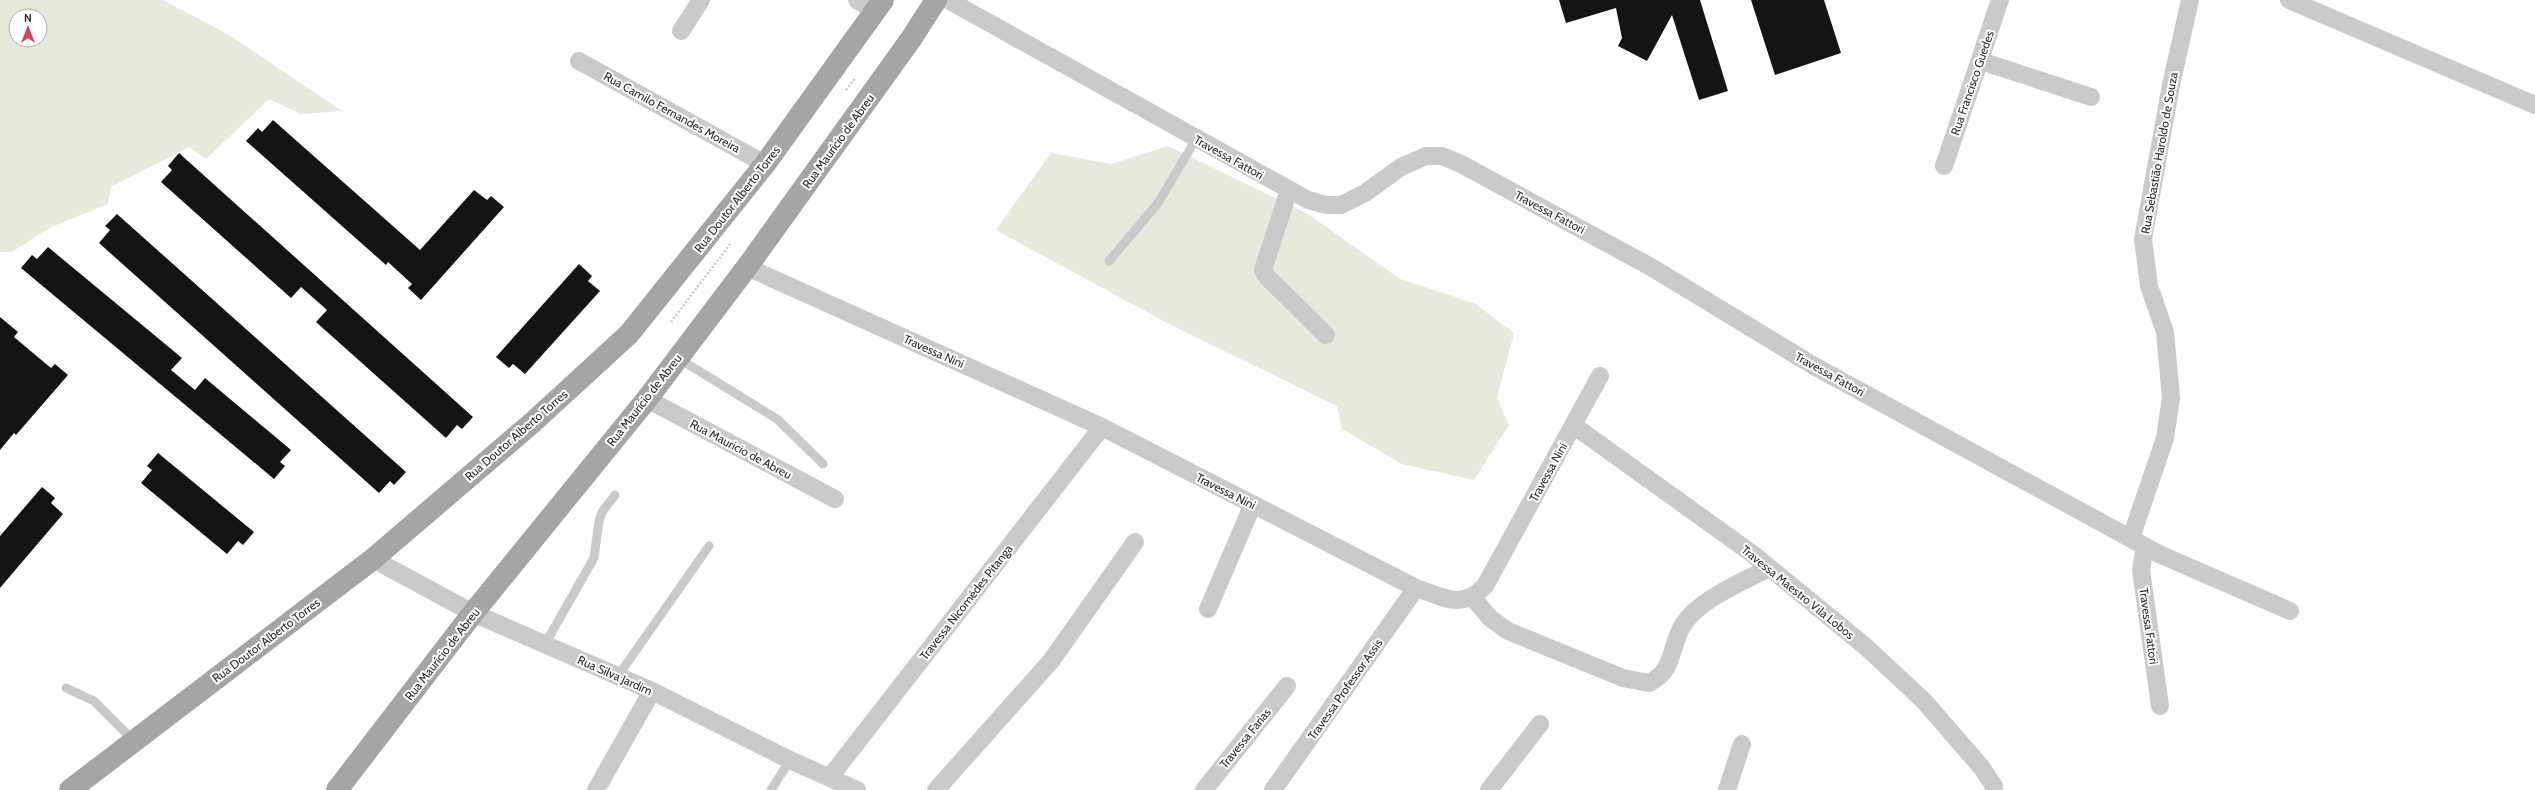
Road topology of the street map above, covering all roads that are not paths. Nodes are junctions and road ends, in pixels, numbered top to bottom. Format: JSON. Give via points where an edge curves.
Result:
{"nodes":[{"id":1,"x":701,"y":0,"type":"edge"},
{"id":2,"x":936,"y":0,"type":"edge"},
{"id":3,"x":948,"y":0,"type":"edge"},
{"id":4,"x":2000,"y":0,"type":"edge"},
{"id":5,"x":2190,"y":0,"type":"edge"},
{"id":6,"x":2289,"y":0,"type":"edge"},
{"id":7,"x":872,"y":4,"type":"edge"},
{"id":8,"x":681,"y":31,"type":"dead end"},
{"id":9,"x":579,"y":61,"type":"dead end"},
{"id":10,"x":1981,"y":61,"type":"junction"},
{"id":11,"x":2091,"y":97,"type":"dead end"},
{"id":12,"x":2535,"y":105,"type":"edge"},
{"id":13,"x":1196,"y":139,"type":"junction"},
{"id":14,"x":765,"y":164,"type":"junction"},
{"id":15,"x":1944,"y":166,"type":"dead end"},
{"id":16,"x":1289,"y":190,"type":"junction"},
{"id":17,"x":1109,"y":261,"type":"dead end"},
{"id":18,"x":747,"y":267,"type":"junction"},
{"id":19,"x":1326,"y":335,"type":"dead end"},
{"id":20,"x":677,"y":358,"type":"junction"},
{"id":21,"x":1600,"y":376,"type":"dead end"},
{"id":22,"x":647,"y":399,"type":"junction"},
{"id":23,"x":1573,"y":425,"type":"junction"},
{"id":24,"x":1102,"y":427,"type":"junction"},
{"id":25,"x":823,"y":464,"type":"dead end"},
{"id":26,"x":615,"y":495,"type":"dead end"},
{"id":27,"x":835,"y":499,"type":"dead end"},
{"id":28,"x":1253,"y":504,"type":"junction"},
{"id":29,"x":1135,"y":542,"type":"dead end"},
{"id":30,"x":2138,"y":542,"type":"junction"},
{"id":31,"x":709,"y":546,"type":"dead end"},
{"id":32,"x":373,"y":559,"type":"junction"},
{"id":33,"x":1769,"y":568,"type":"junction"},
{"id":34,"x":1416,"y":588,"type":"junction"},
{"id":35,"x":1473,"y":598,"type":"junction"},
{"id":36,"x":1208,"y":609,"type":"dead end"},
{"id":37,"x":2290,"y":611,"type":"dead end"},
{"id":38,"x":473,"y":613,"type":"junction"},
{"id":39,"x":545,"y":644,"type":"junction"},
{"id":40,"x":618,"y":676,"type":"junction"},
{"id":41,"x":1287,"y":686,"type":"dead end"},
{"id":42,"x":66,"y":688,"type":"dead end"},
{"id":43,"x":652,"y":691,"type":"junction"},
{"id":44,"x":2160,"y":706,"type":"dead end"},
{"id":45,"x":1540,"y":724,"type":"dead end"},
{"id":46,"x":134,"y":741,"type":"junction"},
{"id":47,"x":1742,"y":744,"type":"dead end"},
{"id":48,"x":790,"y":760,"type":"junction"},
{"id":49,"x":830,"y":777,"type":"junction"},
{"id":50,"x":70,"y":790,"type":"edge"},
{"id":51,"x":337,"y":790,"type":"edge"},
{"id":52,"x":596,"y":790,"type":"edge"},
{"id":53,"x":770,"y":790,"type":"edge"},
{"id":54,"x":857,"y":790,"type":"edge"},
{"id":55,"x":936,"y":790,"type":"edge"},
{"id":56,"x":1204,"y":790,"type":"edge"},
{"id":57,"x":1273,"y":790,"type":"edge"},
{"id":58,"x":1489,"y":790,"type":"edge"},
{"id":59,"x":1727,"y":790,"type":"edge"},
{"id":60,"x":1994,"y":790,"type":"edge"}],
"edges":[{"from":1,"to":8,"type":"street"},
{"from":2,"to":18,"type":"main road","name":"Rua Maurício de Abreu"},
{"from":3,"to":13,"type":"street","name":"Travessa Fattori"},
{"from":4,"to":10,"type":"street","name":"Rua Francisco Guedes"},
{"from":5,"to":30,"type":"street","name":"Rua Sebastião Haroldo de Souza","via":[[2143,239],[2149,286],[2165,332],[2171,398],[2165,438]]},
{"from":6,"to":12,"type":"street"},
{"from":7,"to":14,"type":"main road","name":"Rua Doutor Alberto Torres"},
{"from":9,"to":14,"type":"street","name":"Rua Camilo Fernandes Moreira"},
{"from":10,"to":11,"type":"street"},
{"from":10,"to":15,"type":"street","name":"Rua Francisco Guedes"},
{"from":13,"to":16,"type":"street","name":"Travessa Fattori"},
{"from":13,"to":17,"type":"lane","via":[[1158,203]]},
{"from":14,"to":32,"type":"main road","name":"Rua Doutor Alberto Torres","via":[[629,334],[532,423]]},
{"from":16,"to":19,"type":"street","via":[[1263,270]]},
{"from":16,"to":30,"type":"street","name":"Travessa Fattori","via":[[1308,200],[1327,205],[1341,205],[1365,193],[1414,160],[1426,156],[1442,156],[1652,267],[1814,366]]},
{"from":18,"to":20,"type":"main road","name":"Rua Maurício de Abreu"},
{"from":18,"to":24,"type":"street","name":"Travessa Nini"},
{"from":20,"to":22,"type":"main road","name":"Rua Maurício de Abreu"},
{"from":20,"to":25,"type":"lane","via":[[777,419]]},
{"from":21,"to":23,"type":"street","name":"Travessa Nini"},
{"from":22,"to":27,"type":"street","name":"Rua Mauricio de Abreu"},
{"from":22,"to":38,"type":"main road","name":"Rua Maurício de Abreu"},
{"from":23,"to":33,"type":"street","name":"Travessa Maestro Vila Lobos"},
{"from":23,"to":35,"type":"street","name":"Travessa Nini","via":[[1485,586]]},
{"from":24,"to":28,"type":"street","name":"Travessa Nini"},
{"from":24,"to":49,"type":"street","name":"Travessa Nicomédes Pitanga"},
{"from":26,"to":39,"type":"lane","via":[[602,512],[599,521],[594,558]]},
{"from":28,"to":34,"type":"street","name":"Travessa Nini"},
{"from":28,"to":36,"type":"street"},
{"from":29,"to":55,"type":"street","via":[[1051,661]]},
{"from":30,"to":37,"type":"street","name":"Travessa Fattori"},
{"from":30,"to":44,"type":"street","name":"Travessa Fattori"},
{"from":31,"to":40,"type":"lane"},
{"from":32,"to":38,"type":"street","name":"Rua Silva Jardim"},
{"from":32,"to":46,"type":"main road","name":"Rua Doutor Alberto Torres"},
{"from":33,"to":35,"type":"street","via":[[1707,603],[1691,615],[1682,625],[1668,666],[1660,678],[1649,683],[1623,678],[1508,631],[1490,618]]},
{"from":33,"to":60,"type":"street","name":"Travessa Maestro Vila Lobos","via":[[1866,647],[1924,701],[1985,772]]},
{"from":34,"to":35,"type":"street","name":"Travessa Nini","via":[[1449,599],[1462,601]]},
{"from":34,"to":57,"type":"street","name":"Travessa Professor Assis"},
{"from":38,"to":39,"type":"street","name":"Rua Silva Jardim"},
{"from":38,"to":51,"type":"main road","name":"Rua Maurício de Abreu"},
{"from":39,"to":40,"type":"street","name":"Rua Silva Jardim"},
{"from":40,"to":43,"type":"street","name":"Rua Silva Jardim"},
{"from":41,"to":56,"type":"street","name":"Travessa Farias"},
{"from":42,"to":46,"type":"lane","via":[[94,701]]},
{"from":43,"to":48,"type":"street","name":"Rua Silva Jardim"},
{"from":43,"to":52,"type":"street"},
{"from":45,"to":58,"type":"street"},
{"from":46,"to":50,"type":"main road","name":"Rua Doutor Alberto Torres"},
{"from":47,"to":59,"type":"street"},
{"from":48,"to":49,"type":"street","name":"Rua Silva Jardim"},
{"from":48,"to":53,"type":"lane"},
{"from":49,"to":54,"type":"street","name":"Rua Silva Jardim"}]}
